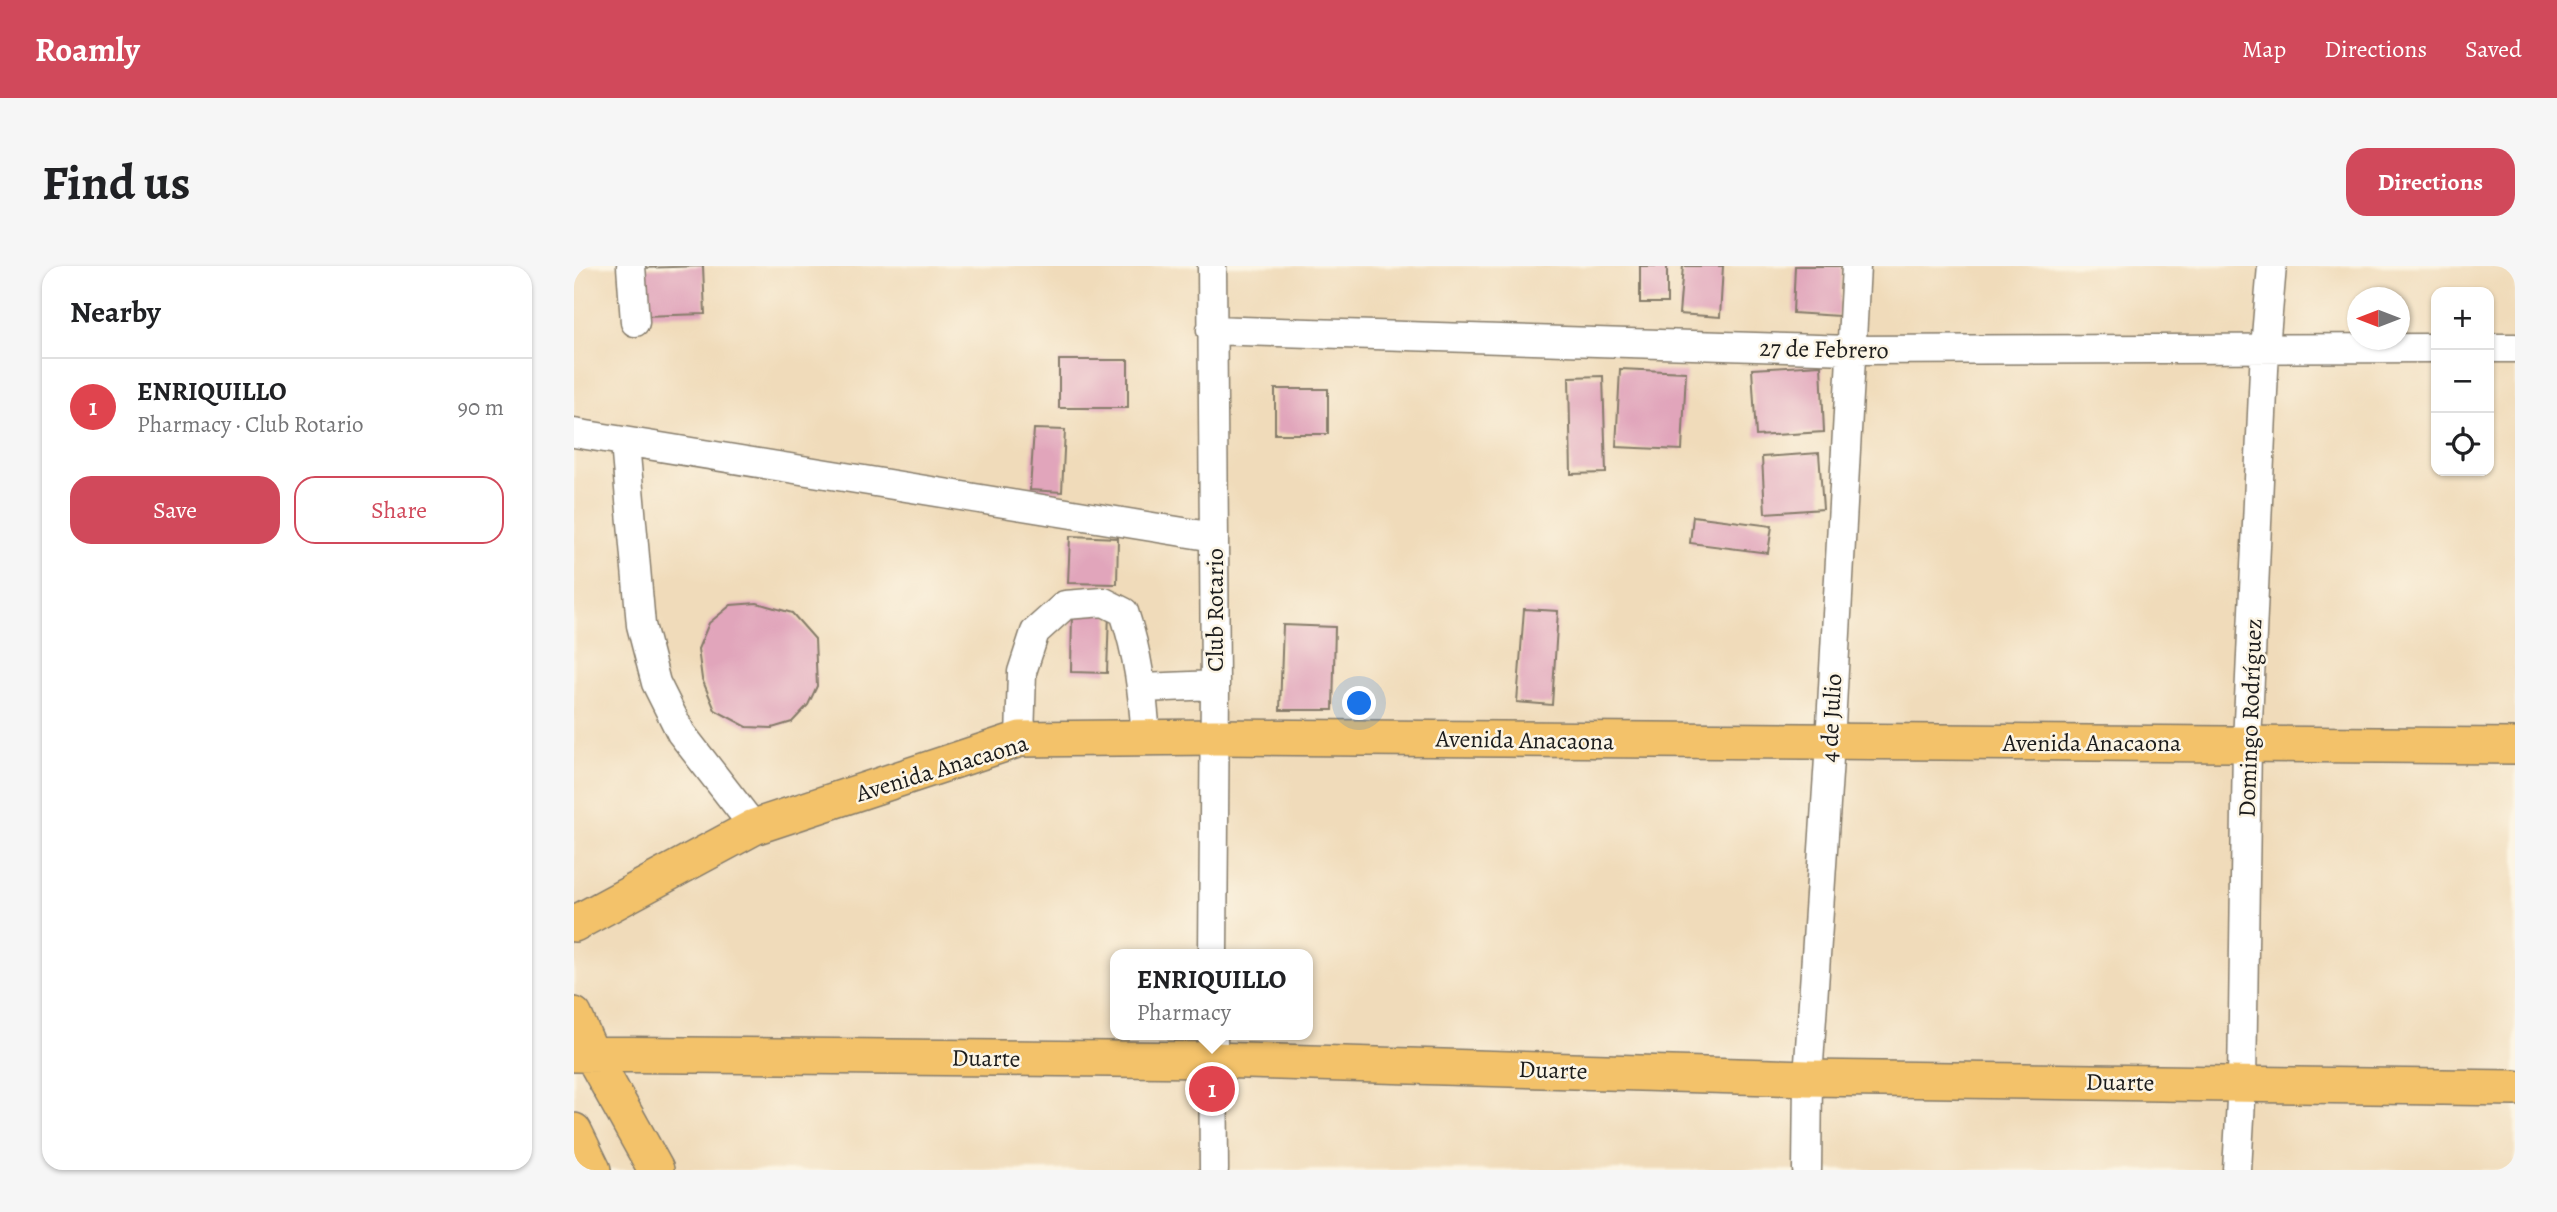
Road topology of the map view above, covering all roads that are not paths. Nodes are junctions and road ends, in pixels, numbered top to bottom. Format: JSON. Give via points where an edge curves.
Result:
{"nodes":[{"id":1,"x":631,"y":266,"type":"edge"},
{"id":2,"x":1212,"y":266,"type":"edge"},
{"id":3,"x":1856,"y":266,"type":"edge"},
{"id":4,"x":2272,"y":266,"type":"edge"},
{"id":5,"x":635,"y":322,"type":"dead end"},
{"id":6,"x":1211,"y":330,"type":"junction"},
{"id":7,"x":2265,"y":348,"type":"junction"},
{"id":8,"x":2431,"y":348,"type":"edge"},
{"id":9,"x":2494,"y":348,"type":"edge"},
{"id":10,"x":2515,"y":348,"type":"edge"},
{"id":11,"x":1850,"y":350,"type":"junction"},
{"id":12,"x":574,"y":433,"type":"edge"},
{"id":13,"x":625,"y":443,"type":"junction"},
{"id":14,"x":1214,"y":537,"type":"junction"},
{"id":15,"x":1215,"y":685,"type":"junction"},
{"id":16,"x":1143,"y":688,"type":"junction"},
{"id":17,"x":1215,"y":737,"type":"junction"},
{"id":18,"x":1146,"y":738,"type":"junction"},
{"id":19,"x":1020,"y":739,"type":"junction"},
{"id":20,"x":1830,"y":743,"type":"junction"},
{"id":21,"x":2247,"y":743,"type":"junction"},
{"id":22,"x":2515,"y":746,"type":"edge"},
{"id":23,"x":754,"y":827,"type":"junction"},
{"id":24,"x":574,"y":925,"type":"edge"},
{"id":25,"x":1213,"y":949,"type":"edge"},
{"id":26,"x":574,"y":1015,"type":"edge"},
{"id":27,"x":1213,"y":1047,"type":"edge"},
{"id":28,"x":583,"y":1054,"type":"edge"},
{"id":29,"x":1808,"y":1078,"type":"junction"},
{"id":30,"x":2242,"y":1083,"type":"junction"},
{"id":31,"x":2515,"y":1088,"type":"edge"},
{"id":32,"x":574,"y":1131,"type":"edge"},
{"id":33,"x":593,"y":1170,"type":"edge"},
{"id":34,"x":656,"y":1170,"type":"edge"},
{"id":35,"x":1214,"y":1170,"type":"edge"},
{"id":36,"x":1807,"y":1170,"type":"edge"},
{"id":37,"x":2237,"y":1170,"type":"edge"}],
"edges":[{"from":1,"to":5,"type":"street"},
{"from":2,"to":6,"type":"street","name":"Club Rotario"},
{"from":3,"to":11,"type":"street","name":"4 de Julio"},
{"from":4,"to":7,"type":"street","name":"Domingo Rodríguez"},
{"from":6,"to":11,"type":"street","name":"27 de Febrero"},
{"from":6,"to":14,"type":"street","name":"Club Rotario"},
{"from":7,"to":8,"type":"street","name":"27 de Febrero"},
{"from":7,"to":11,"type":"street","name":"27 de Febrero"},
{"from":7,"to":21,"type":"street","name":"Domingo Rodríguez"},
{"from":9,"to":10,"type":"street"},
{"from":11,"to":20,"type":"street","name":"4 de Julio"},
{"from":12,"to":13,"type":"street"},
{"from":13,"to":14,"type":"street"},
{"from":13,"to":23,"type":"street","via":[[641,625],[656,683],[681,733]]},
{"from":14,"to":15,"type":"street","name":"Club Rotario"},
{"from":15,"to":16,"type":"street"},
{"from":15,"to":17,"type":"street","name":"Club Rotario"},
{"from":16,"to":18,"type":"street"},
{"from":16,"to":19,"type":"street","via":[[1124,612],[1104,602],[1065,605],[1035,632],[1023,672]]},
{"from":17,"to":18,"type":"main road","name":"Avenida Anacaona"},
{"from":17,"to":20,"type":"main road","name":"Avenida Anacaona"},
{"from":17,"to":25,"type":"street","name":"Club Rotario"},
{"from":18,"to":19,"type":"main road","name":"Avenida Anacaona"},
{"from":19,"to":23,"type":"main road","name":"Avenida Anacaona"},
{"from":20,"to":21,"type":"main road","name":"Avenida Anacaona"},
{"from":20,"to":29,"type":"street","name":"4 de Julio"},
{"from":21,"to":22,"type":"main road","name":"Avenida Anacaona"},
{"from":21,"to":30,"type":"street","name":"Domingo Rodríguez"},
{"from":23,"to":24,"type":"main road","name":"Avenida Anacaona"},
{"from":26,"to":28,"type":"main road"},
{"from":27,"to":28,"type":"main road","name":"Duarte"},
{"from":27,"to":29,"type":"main road","name":"Duarte"},
{"from":27,"to":35,"type":"street"},
{"from":28,"to":34,"type":"main road"},
{"from":29,"to":30,"type":"main road","name":"Duarte"},
{"from":29,"to":36,"type":"street","name":"4 de Julio"},
{"from":30,"to":31,"type":"main road","name":"Duarte"},
{"from":30,"to":37,"type":"street","name":"Domingo Rodríguez"},
{"from":32,"to":33,"type":"main road"}]}
